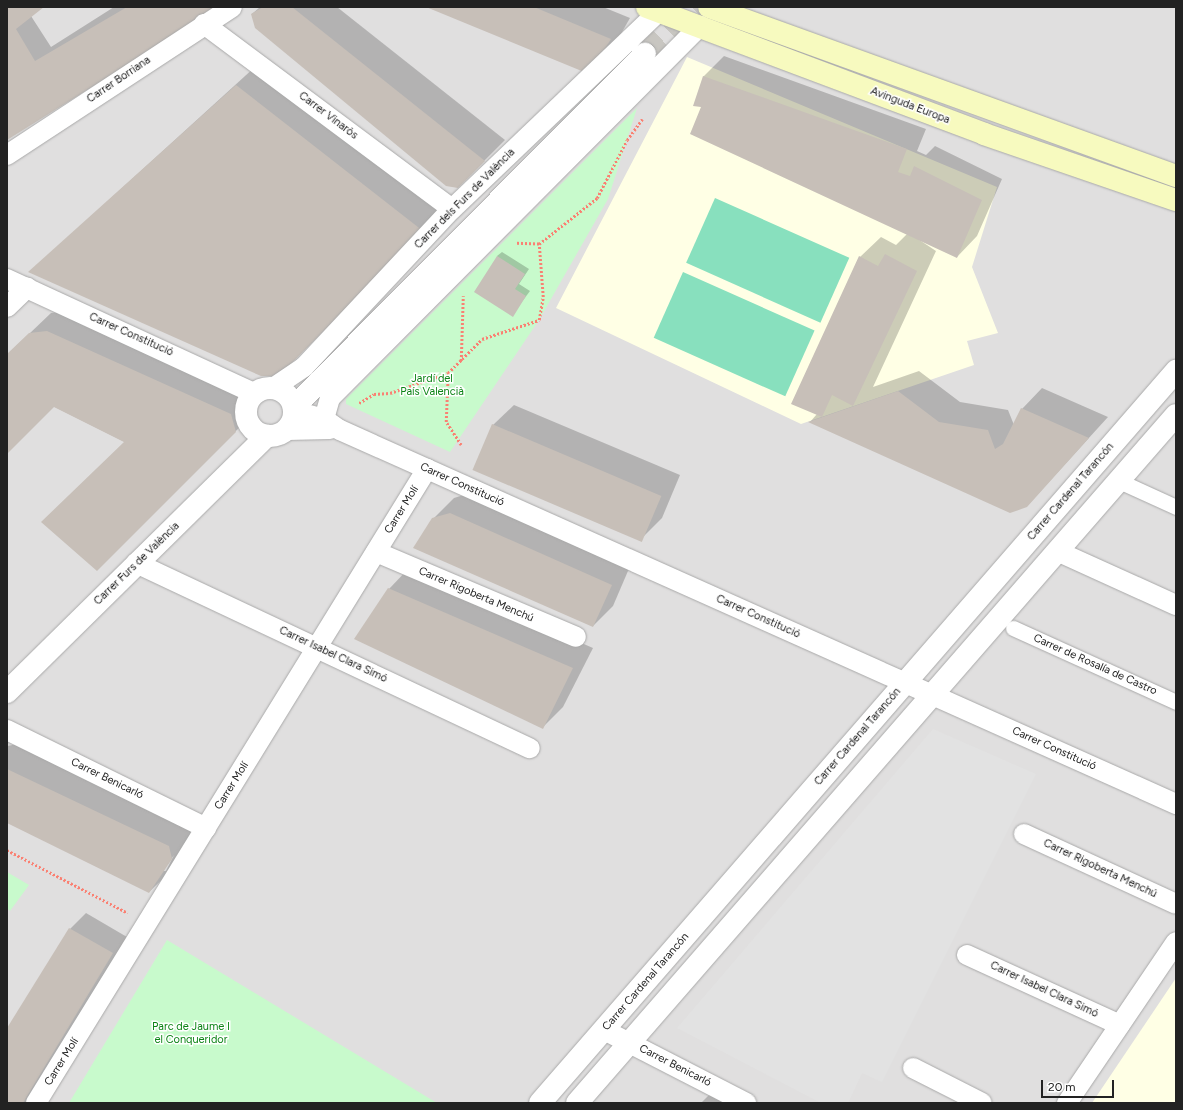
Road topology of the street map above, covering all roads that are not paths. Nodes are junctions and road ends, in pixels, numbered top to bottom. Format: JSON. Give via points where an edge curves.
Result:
{"nodes":[{"id":1,"x":232,"y":7,"type":"edge"},
{"id":2,"x":652,"y":9,"type":"edge"},
{"id":3,"x":704,"y":17,"type":"edge"},
{"id":4,"x":204,"y":24,"type":"junction"},
{"id":5,"x":645,"y":54,"type":"tunnel mouth"},
{"id":6,"x":7,"y":155,"type":"edge"},
{"id":7,"x":1176,"y":176,"type":"edge"},
{"id":8,"x":1176,"y":200,"type":"edge"},
{"id":9,"x":452,"y":209,"type":"junction"},
{"id":10,"x":7,"y":279,"type":"edge"},
{"id":11,"x":26,"y":288,"type":"junction"},
{"id":12,"x":7,"y":307,"type":"edge"},
{"id":13,"x":371,"y":361,"type":"junction"},
{"id":14,"x":1176,"y":371,"type":"edge"},
{"id":15,"x":328,"y":372,"type":"junction"},
{"id":16,"x":279,"y":408,"type":"junction"},
{"id":17,"x":1176,"y":415,"type":"edge"},
{"id":18,"x":332,"y":425,"type":"junction"},
{"id":19,"x":427,"y":469,"type":"junction"},
{"id":20,"x":1119,"y":481,"type":"junction"},
{"id":21,"x":1176,"y":507,"type":"edge"},
{"id":22,"x":376,"y":552,"type":"junction"},
{"id":23,"x":1059,"y":552,"type":"junction"},
{"id":24,"x":136,"y":563,"type":"junction"},
{"id":25,"x":1176,"y":605,"type":"edge"},
{"id":26,"x":1013,"y":628,"type":"dead end"},
{"id":27,"x":576,"y":637,"type":"dead end"},
{"id":28,"x":317,"y":648,"type":"junction"},
{"id":29,"x":906,"y":682,"type":"junction"},
{"id":30,"x":7,"y":692,"type":"edge"},
{"id":31,"x":933,"y":695,"type":"junction"},
{"id":32,"x":1176,"y":702,"type":"edge"},
{"id":33,"x":7,"y":730,"type":"edge"},
{"id":34,"x":530,"y":748,"type":"dead end"},
{"id":35,"x":1176,"y":804,"type":"edge"},
{"id":36,"x":206,"y":828,"type":"junction"},
{"id":37,"x":1024,"y":834,"type":"dead end"},
{"id":38,"x":1176,"y":904,"type":"edge"},
{"id":39,"x":1176,"y":942,"type":"edge"},
{"id":40,"x":967,"y":955,"type":"dead end"},
{"id":41,"x":1120,"y":1025,"type":"junction"},
{"id":42,"x":604,"y":1030,"type":"junction"},
{"id":43,"x":629,"y":1043,"type":"junction"},
{"id":44,"x":913,"y":1068,"type":"dead end"},
{"id":45,"x":36,"y":1103,"type":"edge"},
{"id":46,"x":540,"y":1103,"type":"edge"},
{"id":47,"x":577,"y":1103,"type":"edge"},
{"id":48,"x":746,"y":1103,"type":"edge"},
{"id":49,"x":982,"y":1103,"type":"edge"},
{"id":50,"x":1067,"y":1103,"type":"edge"}],
"edges":[{"from":1,"to":4,"type":"street","name":"Carrer Borriana"},
{"from":2,"to":3,"type":"main road","name":"Avinguda Europa"},
{"from":2,"to":9,"type":"street","name":"Carrer dels Furs de València"},
{"from":3,"to":7,"type":"main road","name":"Avinguda Europa"},
{"from":3,"to":8,"type":"main road","name":"Avinguda Europa","via":[[984,134]]},
{"from":3,"to":13,"type":"street"},
{"from":4,"to":6,"type":"street","name":"Carrer Borriana"},
{"from":4,"to":9,"type":"street","name":"Carrer Vinaròs"},
{"from":5,"to":15,"type":"street"},
{"from":9,"to":16,"type":"street","name":"Carrer dels Furs de València","via":[[304,367]]},
{"from":10,"to":11,"type":"street","name":"Carrer Constitució"},
{"from":11,"to":12,"type":"street"},
{"from":11,"to":16,"type":"street","name":"Carrer Constitució"},
{"from":13,"to":15,"type":"street"},
{"from":13,"to":18,"type":"street","via":[[330,398]]},
{"from":14,"to":29,"type":"street","name":"Carrer Cardenal Tarancón"},
{"from":15,"to":16,"type":"street"},
{"from":16,"to":18,"type":"street","name":"Carrer Constitució"},
{"from":16,"to":24,"type":"street","name":"Carrer Furs de València"},
{"from":17,"to":20,"type":"street"},
{"from":18,"to":19,"type":"street","name":"Carrer Constitució"},
{"from":19,"to":22,"type":"street","name":"Carrer Molí"},
{"from":19,"to":29,"type":"street","name":"Carrer Constitució"},
{"from":20,"to":21,"type":"street"},
{"from":20,"to":23,"type":"street"},
{"from":22,"to":27,"type":"street","name":"Carrer Rigoberta Menchú"},
{"from":22,"to":28,"type":"street","name":"Carrer Molí"},
{"from":23,"to":25,"type":"street"},
{"from":23,"to":31,"type":"street"},
{"from":24,"to":28,"type":"street","name":"Carrer Isabel Clara Simó"},
{"from":24,"to":30,"type":"street","name":"Carrer Furs de València"},
{"from":26,"to":32,"type":"street","name":"Carrer de Rosalía de Castro"},
{"from":28,"to":34,"type":"street","name":"Carrer Isabel Clara Simó"},
{"from":28,"to":36,"type":"street","name":"Carrer Molí"},
{"from":29,"to":31,"type":"street","name":"Carrer Constitució"},
{"from":29,"to":42,"type":"street","name":"Carrer Cardenal Tarancón"},
{"from":31,"to":35,"type":"street","name":"Carrer Constitució"},
{"from":31,"to":43,"type":"street"},
{"from":33,"to":36,"type":"street","name":"Carrer Benicarló"},
{"from":36,"to":45,"type":"street","name":"Carrer Molí"},
{"from":37,"to":38,"type":"street","name":"Carrer Rigoberta Menchú"},
{"from":39,"to":41,"type":"street"},
{"from":40,"to":41,"type":"street","name":"Carrer Isabel Clara Simó"},
{"from":41,"to":50,"type":"street"},
{"from":42,"to":43,"type":"street","name":"Carrer Benicarló"},
{"from":42,"to":46,"type":"street","name":"Carrer Cardenal Tarancón"},
{"from":43,"to":47,"type":"street"},
{"from":43,"to":48,"type":"street","name":"Carrer Benicarló"},
{"from":44,"to":49,"type":"street"}]}
